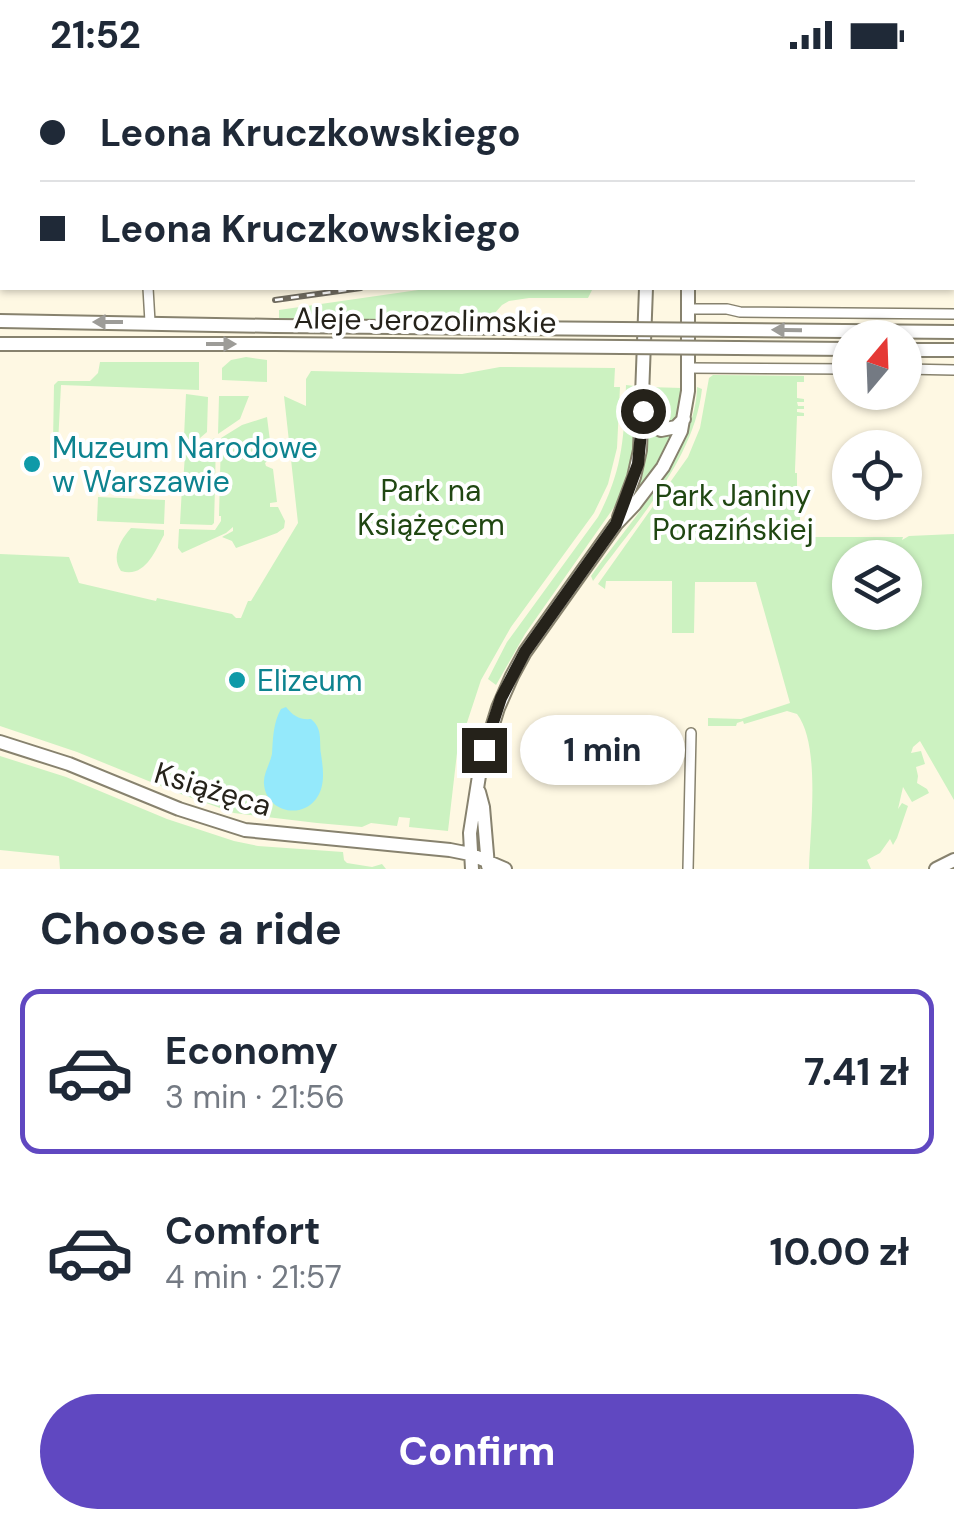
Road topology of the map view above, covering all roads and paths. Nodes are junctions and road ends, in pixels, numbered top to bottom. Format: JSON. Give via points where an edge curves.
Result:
{"nodes":[{"id":1,"x":148,"y":290,"type":"edge"},
{"id":2,"x":646,"y":290,"type":"edge"},
{"id":3,"x":688,"y":290,"type":"edge"},
{"id":4,"x":688,"y":309,"type":"junction"},
{"id":5,"x":954,"y":314,"type":"edge"},
{"id":6,"x":0,"y":321,"type":"edge"},
{"id":7,"x":150,"y":322,"type":"junction"},
{"id":8,"x":954,"y":332,"type":"edge"},
{"id":9,"x":0,"y":344,"type":"edge"},
{"id":10,"x":832,"y":349,"type":"edge"},
{"id":11,"x":922,"y":350,"type":"edge"},
{"id":12,"x":954,"y":350,"type":"edge"},
{"id":13,"x":688,"y":368,"type":"junction"},
{"id":14,"x":832,"y":368,"type":"edge"},
{"id":15,"x":922,"y":369,"type":"edge"},
{"id":16,"x":954,"y":370,"type":"edge"},
{"id":17,"x":643,"y":411,"type":"junction"},
{"id":18,"x":684,"y":419,"type":"junction"},
{"id":19,"x":616,"y":524,"type":"junction"},
{"id":20,"x":691,"y":734,"type":"dead end"},
{"id":21,"x":0,"y":742,"type":"edge"},
{"id":22,"x":954,"y":860,"type":"edge"},
{"id":23,"x":479,"y":862,"type":"edge"},
{"id":24,"x":505,"y":869,"type":"edge"},
{"id":25,"x":688,"y":869,"type":"edge"},
{"id":26,"x":936,"y":869,"type":"edge"}],
"edges":[{"from":1,"to":7,"type":"street"},
{"from":2,"to":17,"type":"main road"},
{"from":3,"to":4,"type":"main road"},
{"from":4,"to":5,"type":"street"},
{"from":4,"to":13,"type":"main road"},
{"from":7,"to":6,"type":"main road","name":"Aleje Jerozolimskie","one_way":true},
{"from":8,"to":7,"type":"main road","name":"Aleje Jerozolimskie","one_way":true,"bridge":true},
{"from":9,"to":10,"type":"main road","name":"Aleje Jerozolimskie","one_way":true,"bridge":true},
{"from":11,"to":12,"type":"main road"},
{"from":13,"to":14,"type":"street"},
{"from":13,"to":18,"type":"main road"},
{"from":15,"to":16,"type":"street"},
{"from":17,"to":18,"type":"main road","via":[[661,430]]},
{"from":17,"to":19,"type":"main road","via":[[638,464]]},
{"from":18,"to":19,"type":"main road","via":[[670,456]]},
{"from":19,"to":23,"type":"main road","via":[[533,640],[501,698],[473,806]]},
{"from":20,"to":25,"type":"street"},
{"from":21,"to":23,"type":"main road","name":"Książęca","via":[[238,828],[401,844]]},
{"from":22,"to":26,"type":"main road"},
{"from":23,"to":24,"type":"main road","name":"Książęca"}]}
